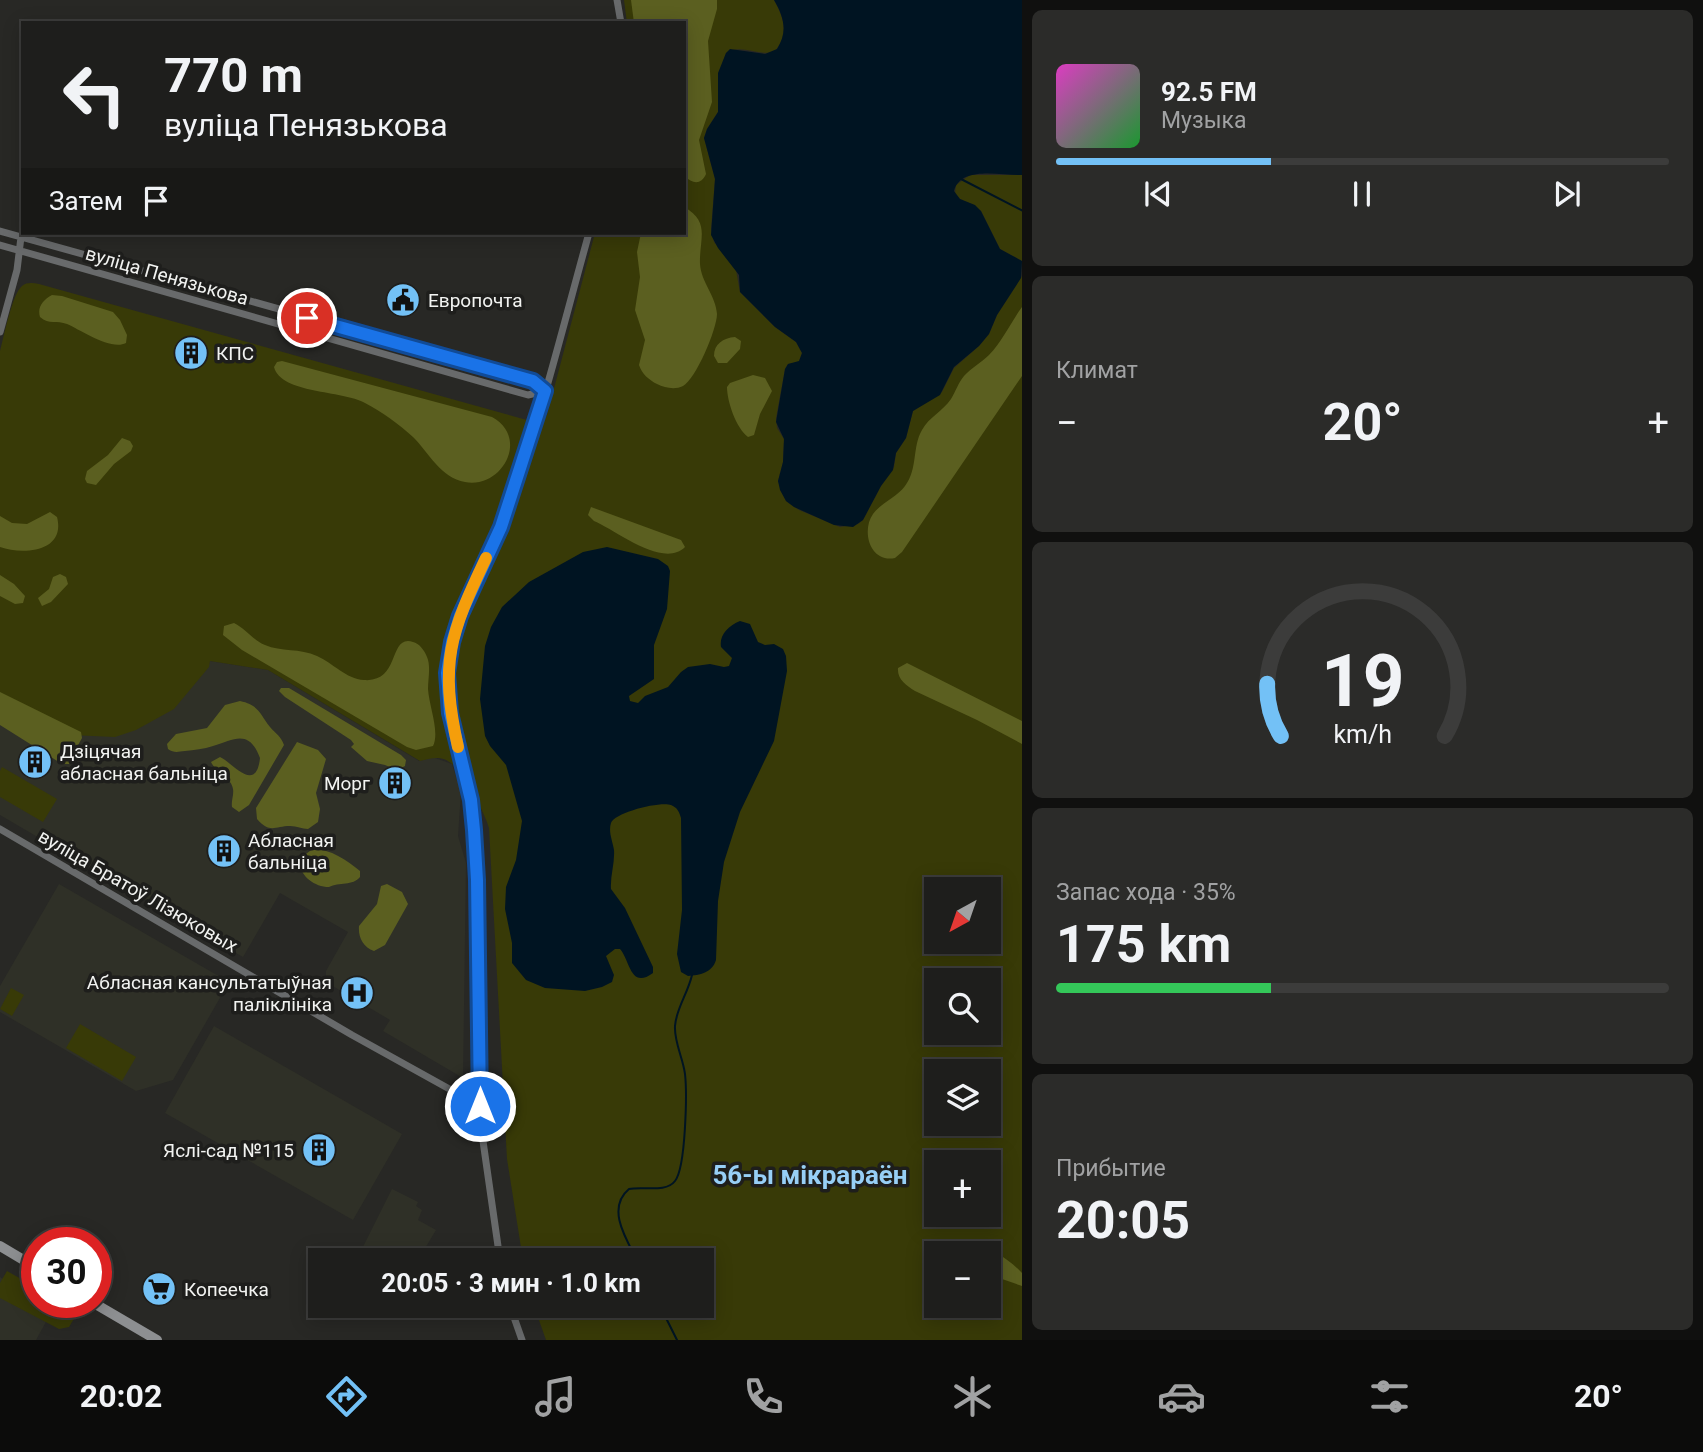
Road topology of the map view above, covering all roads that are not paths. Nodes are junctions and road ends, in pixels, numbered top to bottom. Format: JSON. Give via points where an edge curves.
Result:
{"nodes":[{"id":1,"x":617,"y":0,"type":"edge"},
{"id":2,"x":621,"y":21,"type":"edge"},
{"id":3,"x":0,"y":231,"type":"edge"},
{"id":4,"x":588,"y":235,"type":"edge"},
{"id":5,"x":21,"y":237,"type":"junction"},
{"id":6,"x":0,"y":246,"type":"edge"},
{"id":7,"x":18,"y":251,"type":"junction"},
{"id":8,"x":0,"y":332,"type":"edge"},
{"id":9,"x":545,"y":391,"type":"junction"},
{"id":10,"x":0,"y":829,"type":"edge"},
{"id":11,"x":480,"y":1106,"type":"junction"},
{"id":12,"x":0,"y":1246,"type":"edge"},
{"id":13,"x":498,"y":1248,"type":"edge"},
{"id":14,"x":21,"y":1258,"type":"edge"},
{"id":15,"x":112,"y":1314,"type":"edge"},
{"id":16,"x":514,"y":1318,"type":"edge"},
{"id":17,"x":157,"y":1340,"type":"edge"},
{"id":18,"x":522,"y":1340,"type":"edge"}],
"edges":[{"from":1,"to":2,"type":"street"},
{"from":3,"to":5,"type":"street","name":"вуліца Пенязькова"},
{"from":4,"to":9,"type":"street"},
{"from":5,"to":7,"type":"street"},
{"from":5,"to":9,"type":"street","name":"вуліца Пенязькова","via":[[483,366],[533,381]]},
{"from":6,"to":7,"type":"street","name":"вуліца Пенязькова"},
{"from":7,"to":8,"type":"street"},
{"from":7,"to":9,"type":"street","name":"вуліца Пенязькова","via":[[528,395]]},
{"from":9,"to":11,"type":"street","via":[[501,527],[460,616],[447,673],[450,713],[474,830]]},
{"from":10,"to":11,"type":"street","name":"вуліца Братоў Лізюковых"},
{"from":11,"to":13,"type":"street"},
{"from":12,"to":14,"type":"main road"},
{"from":15,"to":17,"type":"main road"},
{"from":16,"to":18,"type":"street"}]}
